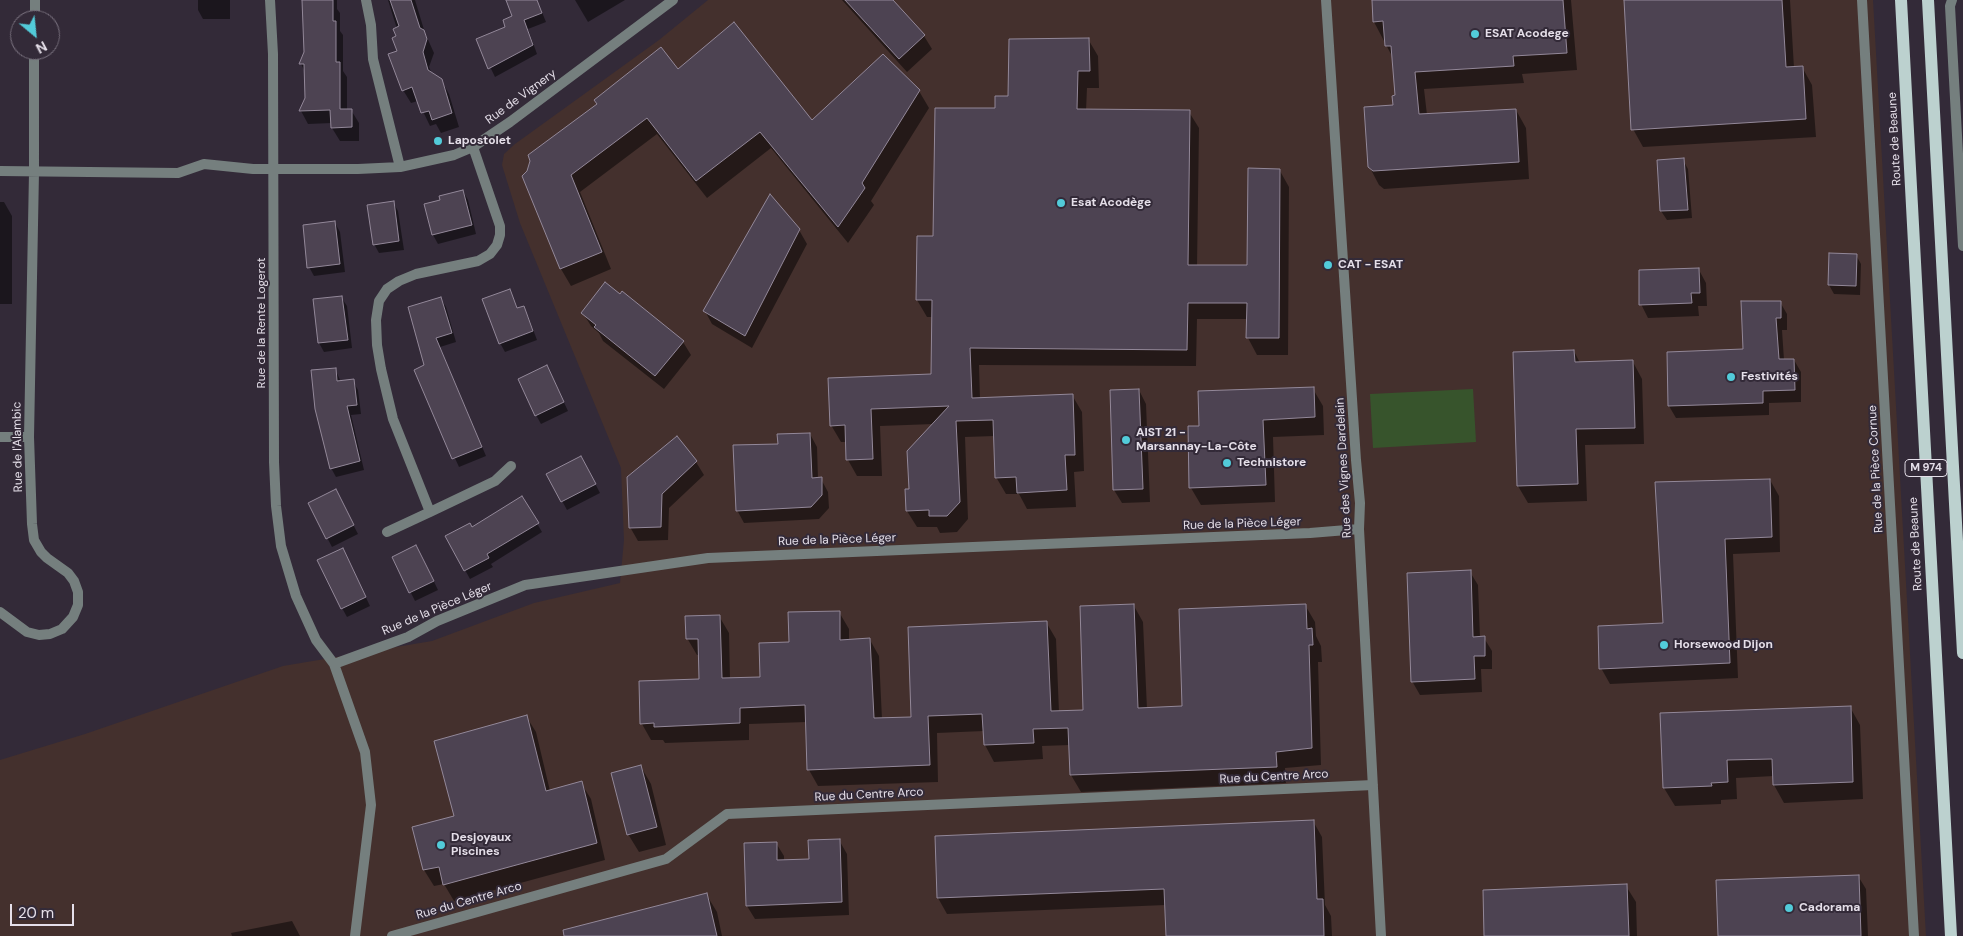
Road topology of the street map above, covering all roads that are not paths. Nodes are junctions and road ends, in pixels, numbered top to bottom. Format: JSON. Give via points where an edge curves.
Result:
{"nodes":[{"id":1,"x":270,"y":0,"type":"edge"},
{"id":2,"x":366,"y":0,"type":"edge"},
{"id":3,"x":673,"y":0,"type":"edge"},
{"id":4,"x":1326,"y":0,"type":"edge"},
{"id":5,"x":1862,"y":0,"type":"edge"},
{"id":6,"x":1900,"y":0,"type":"edge"},
{"id":7,"x":1928,"y":0,"type":"edge"},
{"id":8,"x":1952,"y":0,"type":"edge"},
{"id":9,"x":34,"y":60,"type":"edge"},
{"id":10,"x":473,"y":146,"type":"junction"},
{"id":11,"x":400,"y":167,"type":"junction"},
{"id":12,"x":274,"y":169,"type":"junction"},
{"id":13,"x":0,"y":171,"type":"edge"},
{"id":14,"x":34,"y":172,"type":"junction"},
{"id":15,"x":1963,"y":246,"type":"edge"},
{"id":16,"x":0,"y":437,"type":"edge"},
{"id":17,"x":29,"y":437,"type":"junction"},
{"id":18,"x":511,"y":466,"type":"dead end"},
{"id":19,"x":430,"y":512,"type":"junction"},
{"id":20,"x":1359,"y":529,"type":"junction"},
{"id":21,"x":388,"y":532,"type":"dead end"},
{"id":22,"x":0,"y":612,"type":"edge"},
{"id":23,"x":1963,"y":653,"type":"edge"},
{"id":24,"x":334,"y":664,"type":"junction"},
{"id":25,"x":1373,"y":785,"type":"junction"},
{"id":26,"x":355,"y":936,"type":"edge"},
{"id":27,"x":392,"y":936,"type":"edge"},
{"id":28,"x":1380,"y":936,"type":"edge"},
{"id":29,"x":1914,"y":936,"type":"edge"},
{"id":30,"x":1952,"y":936,"type":"edge"}],
"edges":[{"from":1,"to":12,"type":"street","name":"Rue de la Rente Logerot","via":[[274,54]]},
{"from":2,"to":11,"type":"street","via":[[373,58]]},
{"from":3,"to":10,"type":"street","name":"Rue de Vignery","via":[[524,112]]},
{"from":4,"to":20,"type":"street","name":"Rue des Vignes Dardelain","via":[[1360,503]]},
{"from":5,"to":29,"type":"street","name":"Rue de la Pièce Cornue"},
{"from":6,"to":30,"type":"main road","name":"Route de Beaune","number":"M 974"},
{"from":7,"to":23,"type":"main road","number":"M 974"},
{"from":8,"to":15,"type":"street"},
{"from":9,"to":14,"type":"street","name":"Rue de l'Alambic"},
{"from":10,"to":11,"type":"street","name":"Rue de Vignery","via":[[454,155]]},
{"from":10,"to":19,"type":"street","via":[[500,226],[497,245],[490,254],[478,260],[399,281],[387,289],[379,302],[376,320],[380,369],[388,403]]},
{"from":11,"to":12,"type":"street","name":"Rue de Vignery"},
{"from":12,"to":14,"type":"street","name":"Rue de Vignery","via":[[204,164],[178,173]]},
{"from":12,"to":24,"type":"street","name":"Rue de la Rente Logerot","via":[[274,462],[279,534],[299,604],[316,640]]},
{"from":13,"to":14,"type":"street","name":"Rue de Vignery"},
{"from":14,"to":17,"type":"street","name":"Rue de l'Alambic"},
{"from":16,"to":17,"type":"street"},
{"from":17,"to":22,"type":"street","name":"Rue de l'Alambic","via":[[34,540],[47,558],[74,581],[78,605],[62,629],[39,635],[27,632]]},
{"from":18,"to":19,"type":"street","via":[[495,481]]},
{"from":19,"to":21,"type":"street"},
{"from":20,"to":24,"type":"street","name":"Rue de la Pièce Léger","via":[[1310,534],[708,558],[525,585],[437,621],[408,637]]},
{"from":20,"to":25,"type":"street","name":"Rue des Vignes Dardelain"},
{"from":24,"to":26,"type":"street","via":[[365,752],[371,805]]},
{"from":25,"to":27,"type":"street","name":"Rue du Centre Arco","via":[[727,814],[666,859]]},
{"from":25,"to":28,"type":"street","name":"Rue des Vignes Dardelain"}]}
